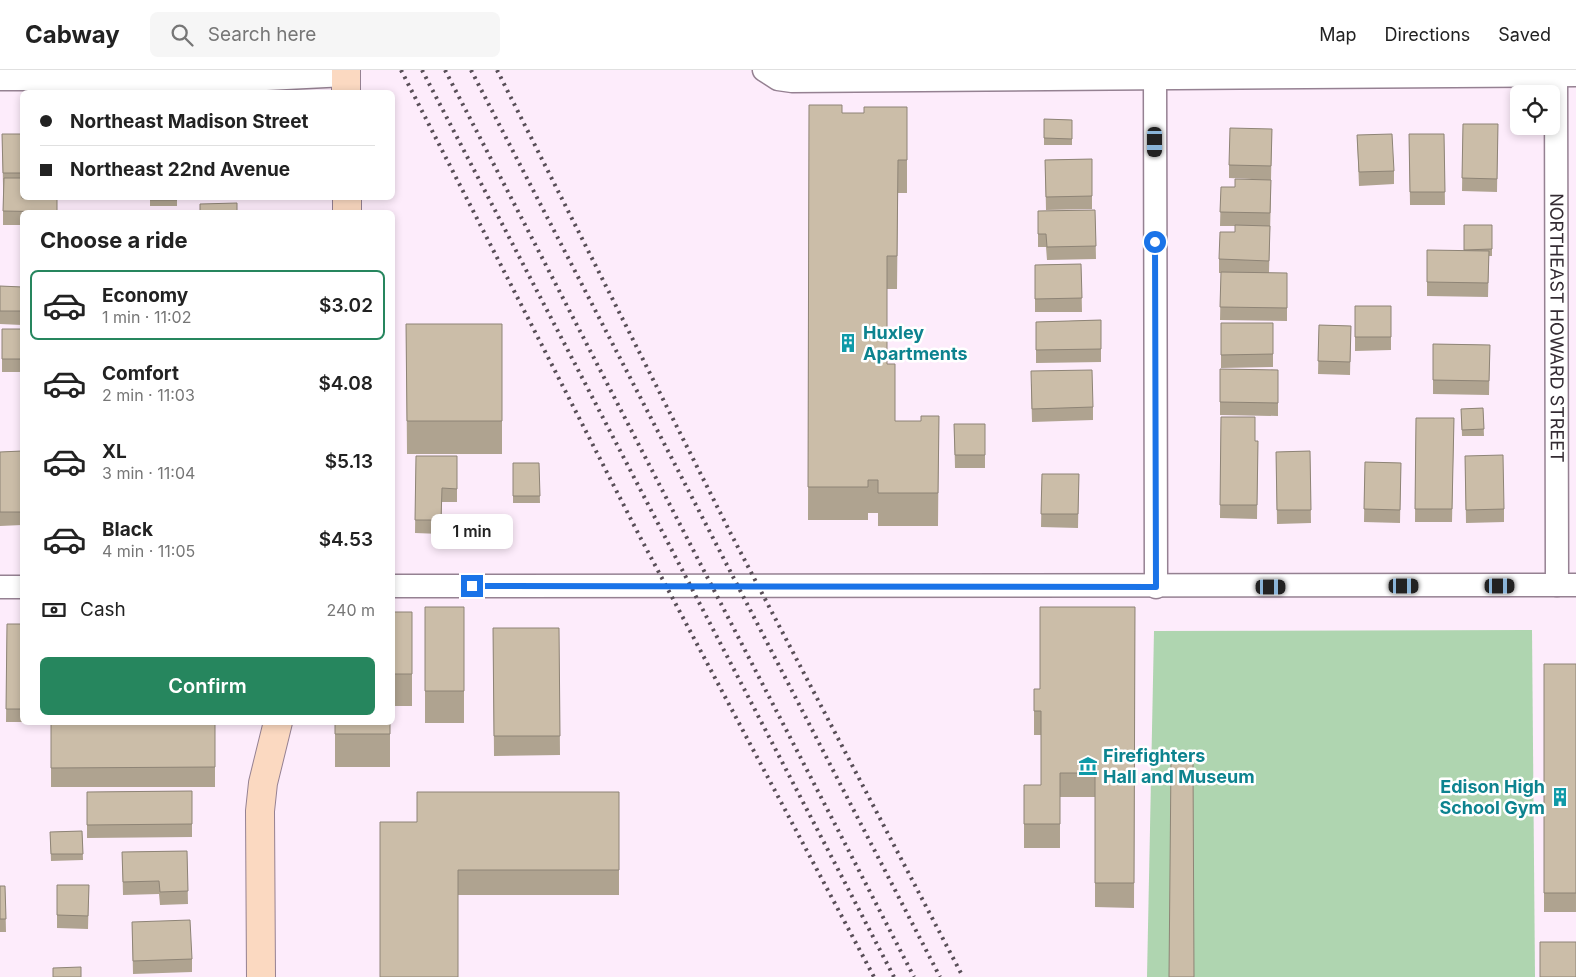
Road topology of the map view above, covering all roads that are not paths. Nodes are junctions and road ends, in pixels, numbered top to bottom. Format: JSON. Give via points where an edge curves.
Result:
{"nodes":[{"id":1,"x":764,"y":71,"type":"edge"},
{"id":2,"x":1563,"y":73,"type":"edge"},
{"id":3,"x":1155,"y":75,"type":"edge"},
{"id":4,"x":0,"y":79,"type":"edge"},
{"id":5,"x":346,"y":79,"type":"edge"},
{"id":6,"x":1567,"y":585,"type":"edge"},
{"id":7,"x":395,"y":586,"type":"edge"},
{"id":8,"x":0,"y":587,"type":"edge"},
{"id":9,"x":20,"y":587,"type":"edge"},
{"id":10,"x":1156,"y":587,"type":"junction"},
{"id":11,"x":277,"y":725,"type":"edge"},
{"id":12,"x":261,"y":977,"type":"edge"}],
"edges":[{"from":1,"to":3,"type":"street","via":[[778,79],[792,81]]},
{"from":2,"to":3,"type":"street"},
{"from":2,"to":6,"type":"street","name":"NORTHEAST HOWARD STREET"},
{"from":3,"to":10,"type":"street"},
{"from":4,"to":5,"type":"street"},
{"from":6,"to":10,"type":"street"},
{"from":7,"to":10,"type":"street"},
{"from":8,"to":9,"type":"street"},
{"from":11,"to":12,"type":"street","via":[[263,783],[260,811]]}]}
